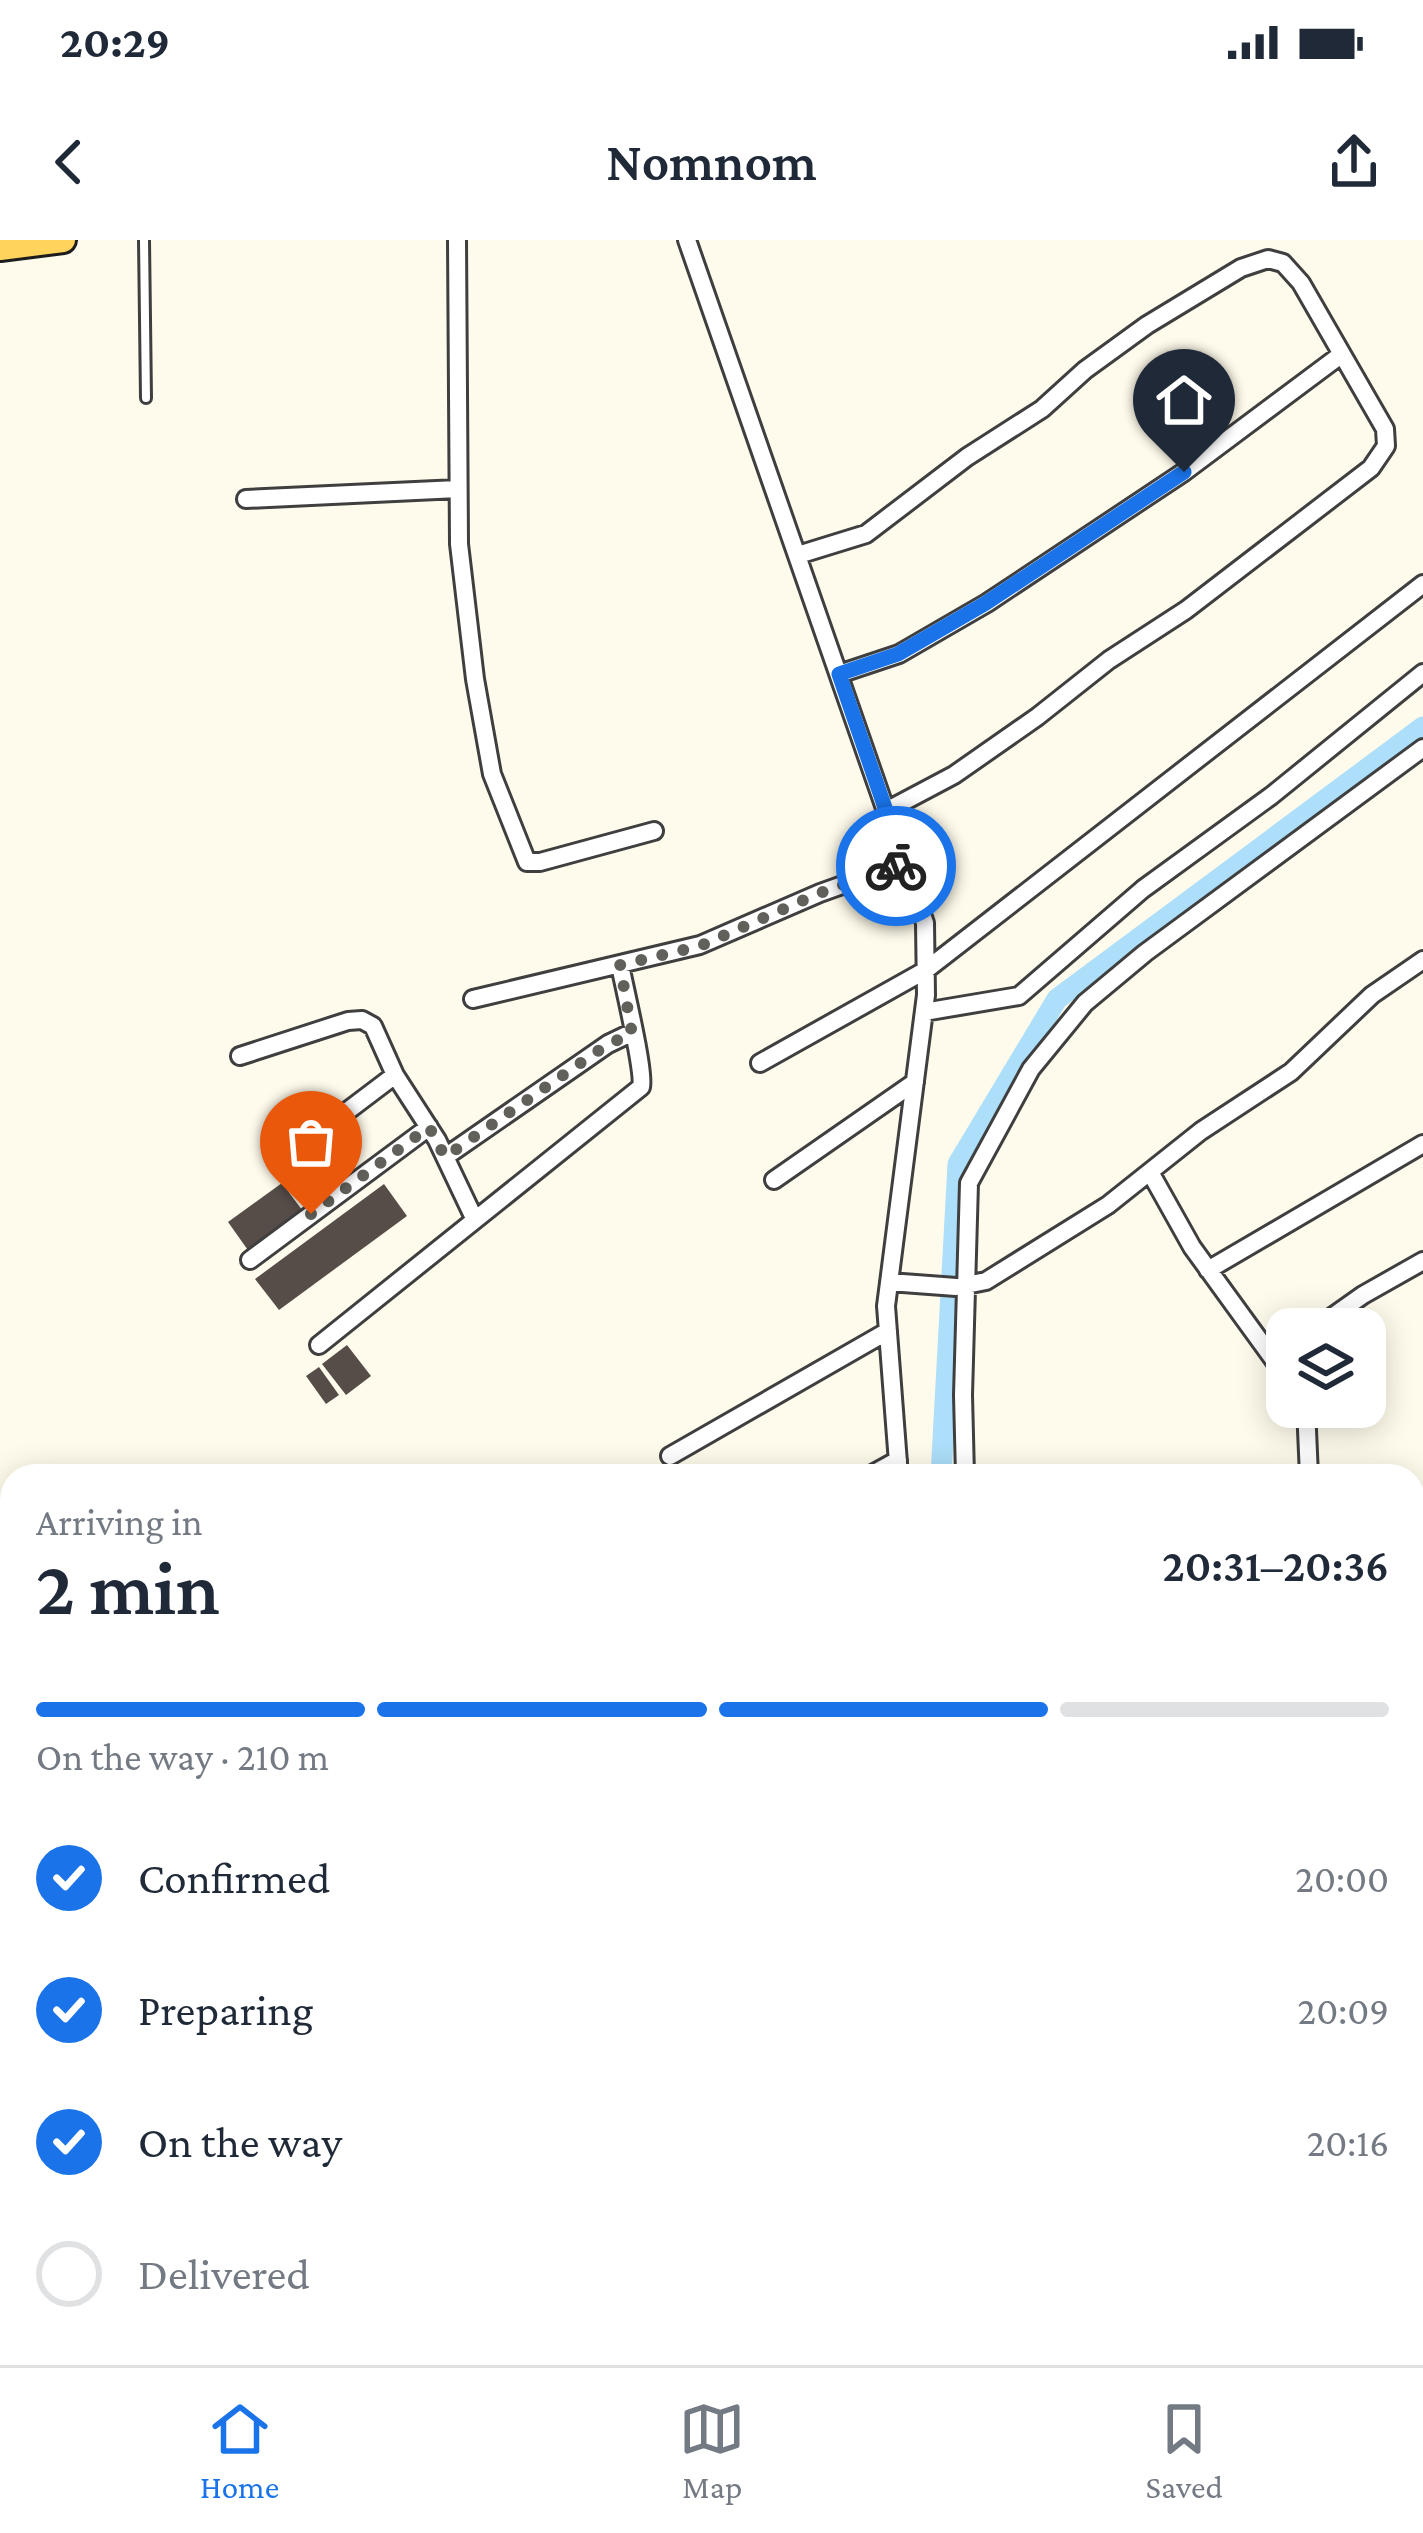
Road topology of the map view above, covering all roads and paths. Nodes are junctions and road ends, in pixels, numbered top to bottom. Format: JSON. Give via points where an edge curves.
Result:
{"nodes":[{"id":1,"x":63,"y":240,"type":"edge"},
{"id":2,"x":144,"y":240,"type":"edge"},
{"id":3,"x":457,"y":240,"type":"edge"},
{"id":4,"x":687,"y":240,"type":"edge"},
{"id":5,"x":0,"y":248,"type":"edge"},
{"id":6,"x":1342,"y":354,"type":"junction"},
{"id":7,"x":146,"y":398,"type":"dead end"},
{"id":8,"x":458,"y":489,"type":"junction"},
{"id":9,"x":246,"y":499,"type":"dead end"},
{"id":10,"x":798,"y":555,"type":"junction"},
{"id":11,"x":1423,"y":584,"type":"edge"},
{"id":12,"x":1423,"y":673,"type":"edge"},
{"id":13,"x":839,"y":674,"type":"junction"},
{"id":14,"x":1423,"y":748,"type":"edge"},
{"id":15,"x":886,"y":811,"type":"junction"},
{"id":16,"x":654,"y":831,"type":"dead end"},
{"id":17,"x":904,"y":863,"type":"junction"},
{"id":18,"x":1423,"y":960,"type":"edge"},
{"id":19,"x":620,"y":965,"type":"junction"},
{"id":20,"x":926,"y":970,"type":"junction"},
{"id":21,"x":473,"y":999,"type":"dead end"},
{"id":22,"x":924,"y":1012,"type":"junction"},
{"id":23,"x":632,"y":1034,"type":"junction"},
{"id":24,"x":240,"y":1056,"type":"dead end"},
{"id":25,"x":760,"y":1064,"type":"dead end"},
{"id":26,"x":395,"y":1075,"type":"junction"},
{"id":27,"x":915,"y":1082,"type":"junction"},
{"id":28,"x":429,"y":1127,"type":"junction"},
{"id":29,"x":1423,"y":1144,"type":"edge"},
{"id":30,"x":445,"y":1157,"type":"junction"},
{"id":31,"x":284,"y":1159,"type":"dead end"},
{"id":32,"x":1150,"y":1172,"type":"junction"},
{"id":33,"x":774,"y":1180,"type":"dead end"},
{"id":34,"x":475,"y":1220,"type":"junction"},
{"id":35,"x":250,"y":1260,"type":"dead end"},
{"id":36,"x":1423,"y":1262,"type":"edge"},
{"id":37,"x":1208,"y":1270,"type":"junction"},
{"id":38,"x":889,"y":1282,"type":"junction"},
{"id":39,"x":954,"y":1287,"type":"junction"},
{"id":40,"x":1345,"y":1308,"type":"edge"},
{"id":41,"x":888,"y":1331,"type":"junction"},
{"id":42,"x":1266,"y":1337,"type":"edge"},
{"id":43,"x":319,"y":1345,"type":"dead end"},
{"id":44,"x":1307,"y":1428,"type":"edge"},
{"id":45,"x":670,"y":1456,"type":"dead end"},
{"id":46,"x":898,"y":1464,"type":"edge"},
{"id":47,"x":964,"y":1464,"type":"edge"},
{"id":48,"x":1308,"y":1464,"type":"edge"}],
"edges":[{"from":1,"to":5,"type":"main road"},
{"from":2,"to":7,"type":"lane"},
{"from":3,"to":8,"type":"street"},
{"from":4,"to":10,"type":"street"},
{"from":6,"to":10,"type":"street","via":[[1291,270],[1258,260],[1147,326],[866,534]]},
{"from":6,"to":13,"type":"street","via":[[1184,472],[986,603],[898,654]]},
{"from":6,"to":15,"type":"street","via":[[1387,437],[1371,468],[1021,729]]},
{"from":8,"to":9,"type":"street"},
{"from":8,"to":16,"type":"street","via":[[475,680],[492,773],[520,852],[540,862]]},
{"from":10,"to":13,"type":"street"},
{"from":11,"to":20,"type":"street"},
{"from":12,"to":22,"type":"street","via":[[1143,889],[1019,996]]},
{"from":13,"to":15,"type":"street"},
{"from":14,"to":39,"type":"street","via":[[1085,1003],[1031,1069],[969,1183]]},
{"from":15,"to":17,"type":"street"},
{"from":17,"to":19,"type":"street","via":[[700,946]]},
{"from":17,"to":20,"type":"street","via":[[925,923]]},
{"from":18,"to":32,"type":"street","via":[[1372,995],[1291,1072]]},
{"from":19,"to":21,"type":"street"},
{"from":19,"to":23,"type":"street"},
{"from":20,"to":22,"type":"street"},
{"from":20,"to":25,"type":"street"},
{"from":22,"to":27,"type":"street"},
{"from":23,"to":30,"type":"street"},
{"from":23,"to":34,"type":"street","via":[[641,1087]]},
{"from":24,"to":26,"type":"street","via":[[362,1020],[374,1026]]},
{"from":26,"to":28,"type":"street"},
{"from":26,"to":31,"type":"street"},
{"from":27,"to":33,"type":"street"},
{"from":27,"to":38,"type":"street"},
{"from":28,"to":30,"type":"street"},
{"from":28,"to":35,"type":"street"},
{"from":29,"to":37,"type":"street"},
{"from":30,"to":34,"type":"street"},
{"from":32,"to":37,"type":"street"},
{"from":32,"to":39,"type":"street","via":[[986,1281]]},
{"from":34,"to":43,"type":"street"},
{"from":36,"to":40,"type":"street"},
{"from":37,"to":42,"type":"street"},
{"from":38,"to":39,"type":"street"},
{"from":38,"to":41,"type":"street"},
{"from":39,"to":47,"type":"street"},
{"from":41,"to":45,"type":"street"},
{"from":41,"to":46,"type":"street"},
{"from":44,"to":48,"type":"street"}]}
